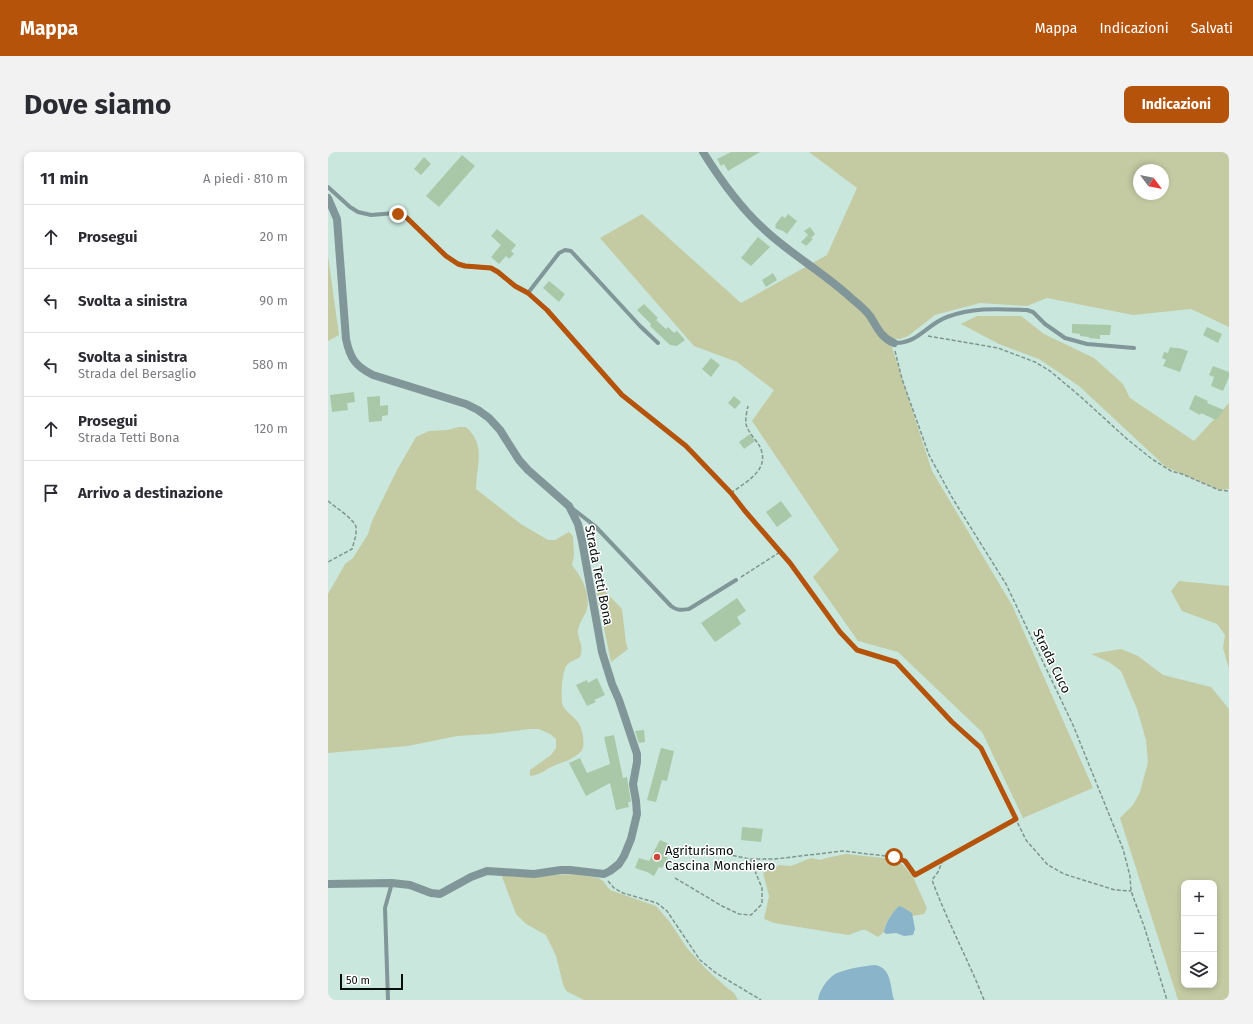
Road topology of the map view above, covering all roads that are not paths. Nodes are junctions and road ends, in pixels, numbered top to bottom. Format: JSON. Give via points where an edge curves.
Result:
{"nodes":[{"id":1,"x":703,"y":152,"type":"edge"},
{"id":2,"x":328,"y":188,"type":"edge"},
{"id":3,"x":328,"y":198,"type":"edge"},
{"id":4,"x":658,"y":343,"type":"dead end"},
{"id":5,"x":894,"y":343,"type":"joint"},
{"id":6,"x":1134,"y":348,"type":"dead end"},
{"id":7,"x":569,"y":506,"type":"junction"},
{"id":8,"x":736,"y":580,"type":"road end"},
{"id":9,"x":392,"y":883,"type":"junction"},
{"id":10,"x":328,"y":884,"type":"edge"},
{"id":11,"x":388,"y":1000,"type":"edge"}],
"edges":[{"from":1,"to":5,"type":"street","via":[[733,197],[766,232],[850,296],[869,315],[882,335]]},
{"from":2,"to":4,"type":"lane","via":[[358,212],[371,215],[398,214],[407,218],[446,256],[458,264],[491,268],[528,293],[559,253],[571,251]]},
{"from":3,"to":7,"type":"street","name":"Strada Tetti Bona","via":[[337,219],[346,339],[351,357],[357,365],[373,375],[478,410],[500,430],[528,470]]},
{"from":5,"to":6,"type":"lane","via":[[910,341],[942,320],[962,312],[977,309],[1027,310],[1065,338],[1087,344]]},
{"from":7,"to":8,"type":"lane","via":[[596,526],[676,610],[690,609]]},
{"from":7,"to":9,"type":"street","name":"Strada Tetti Bona","via":[[578,524],[582,541],[602,652],[636,754],[633,784],[636,814],[633,832],[624,856],[619,864],[604,874],[570,870],[529,874],[487,871],[440,894],[410,885]]},
{"from":9,"to":10,"type":"street"},
{"from":9,"to":11,"type":"lane","via":[[385,908]]}]}
